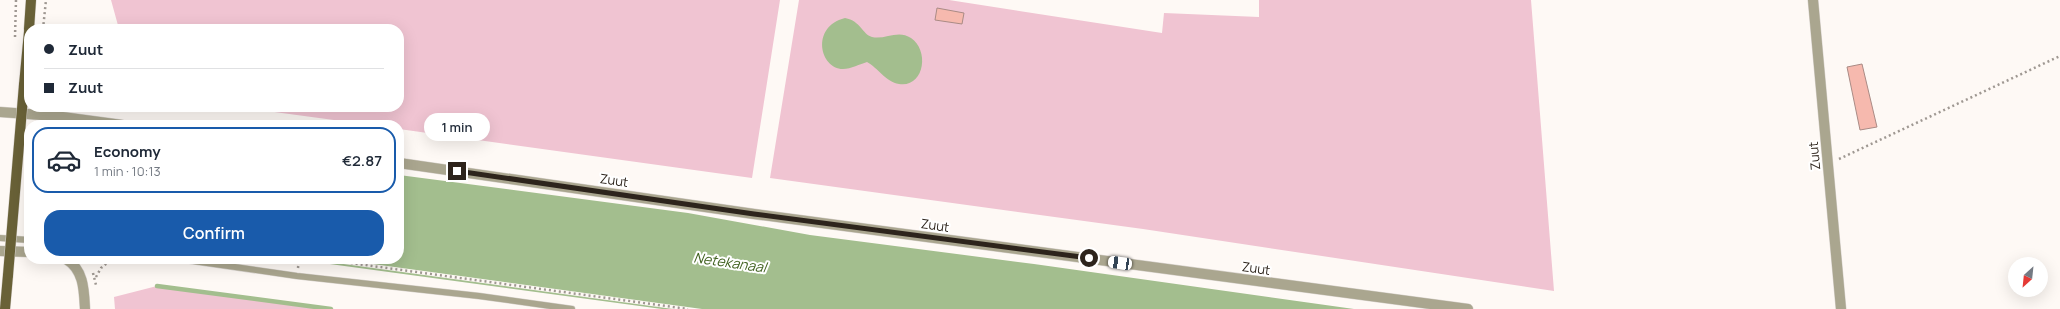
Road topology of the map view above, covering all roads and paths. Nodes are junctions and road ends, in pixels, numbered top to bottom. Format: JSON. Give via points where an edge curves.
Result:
{"nodes":[{"id":1,"x":31,"y":0,"type":"edge"},
{"id":2,"x":46,"y":0,"type":"edge"},
{"id":3,"x":1813,"y":0,"type":"edge"},
{"id":4,"x":29,"y":24,"type":"edge"},
{"id":5,"x":44,"y":24,"type":"edge"},
{"id":6,"x":2060,"y":56,"type":"edge"},
{"id":7,"x":24,"y":85,"type":"edge"},
{"id":8,"x":0,"y":112,"type":"edge"},
{"id":9,"x":84,"y":120,"type":"edge"},
{"id":10,"x":404,"y":164,"type":"edge"},
{"id":11,"x":1827,"y":164,"type":"junction"},
{"id":12,"x":0,"y":238,"type":"edge"},
{"id":13,"x":24,"y":240,"type":"edge"},
{"id":14,"x":0,"y":251,"type":"edge"},
{"id":15,"x":24,"y":252,"type":"edge"},
{"id":16,"x":72,"y":264,"type":"edge"},
{"id":17,"x":106,"y":264,"type":"edge"},
{"id":18,"x":214,"y":264,"type":"edge"},
{"id":19,"x":358,"y":264,"type":"edge"},
{"id":20,"x":96,"y":278,"type":"dead end"},
{"id":21,"x":5,"y":309,"type":"edge"},
{"id":22,"x":85,"y":309,"type":"edge"},
{"id":23,"x":572,"y":309,"type":"edge"},
{"id":24,"x":688,"y":309,"type":"edge"},
{"id":25,"x":1468,"y":309,"type":"edge"},
{"id":26,"x":1841,"y":309,"type":"edge"}],
"edges":[{"from":1,"to":4,"type":"main road"},
{"from":2,"to":5,"type":"path"},
{"from":3,"to":11,"type":"street","name":"Zuut"},
{"from":6,"to":11,"type":"path"},
{"from":7,"to":21,"type":"main road","bridge":true},
{"from":8,"to":9,"type":"street"},
{"from":10,"to":25,"type":"street","name":"Zuut","via":[[754,214]]},
{"from":11,"to":26,"type":"street","name":"Zuut"},
{"from":12,"to":13,"type":"lane"},
{"from":14,"to":15,"type":"street"},
{"from":16,"to":22,"type":"street","via":[[81,276]]},
{"from":17,"to":20,"type":"path"},
{"from":18,"to":23,"type":"lane"},
{"from":19,"to":24,"type":"path"}]}
